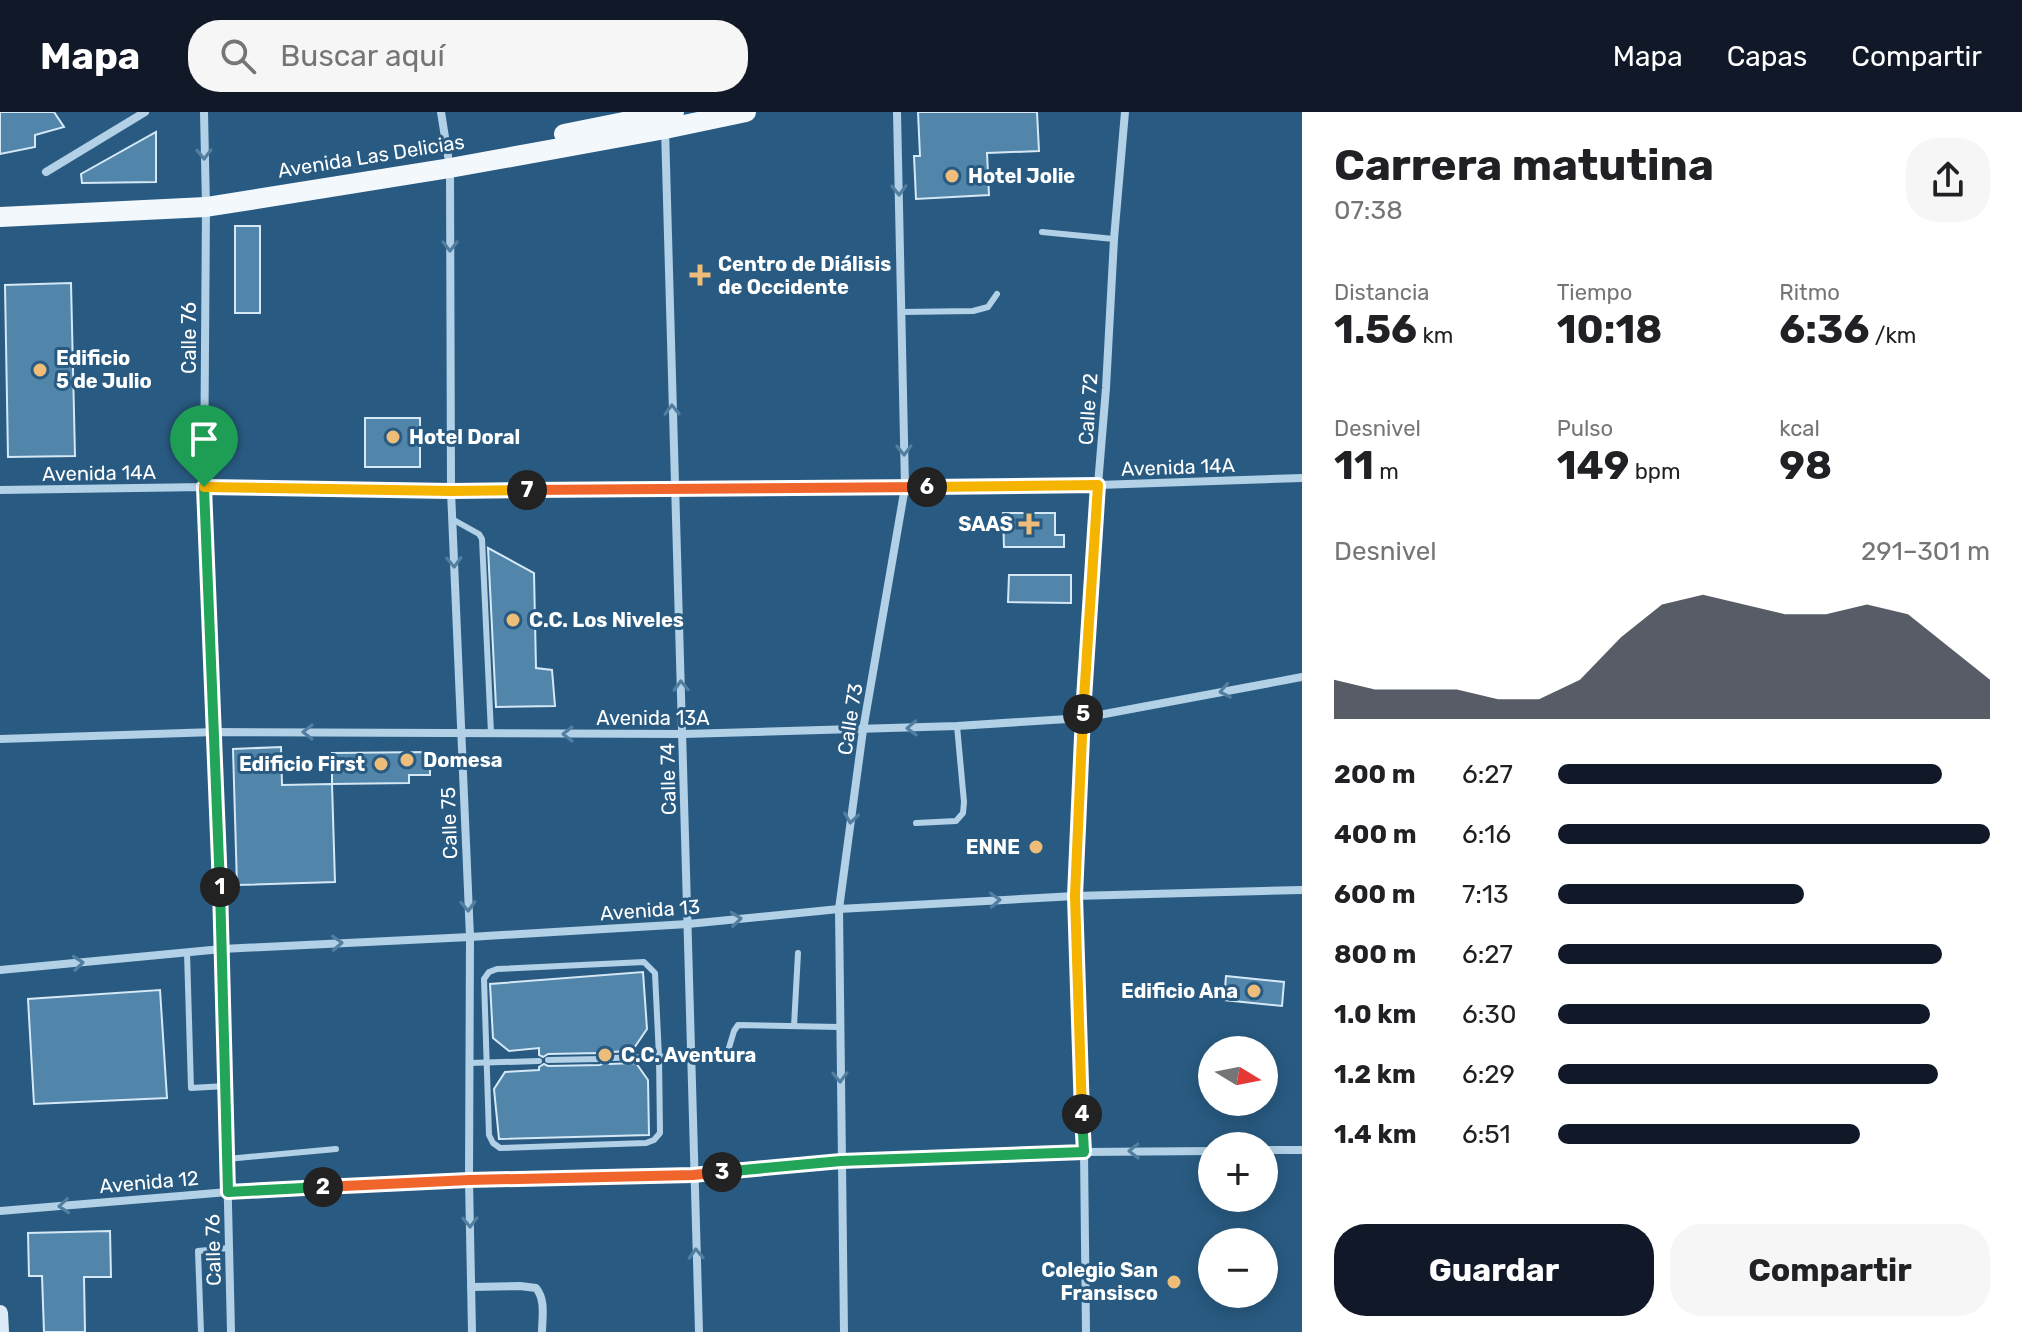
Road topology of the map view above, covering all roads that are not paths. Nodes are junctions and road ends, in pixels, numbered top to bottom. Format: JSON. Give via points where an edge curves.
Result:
{"nodes":[{"id":1,"x":145,"y":112,"type":"edge"},
{"id":2,"x":204,"y":112,"type":"edge"},
{"id":3,"x":441,"y":112,"type":"edge"},
{"id":4,"x":746,"y":112,"type":"edge"},
{"id":5,"x":897,"y":112,"type":"edge"},
{"id":6,"x":1125,"y":112,"type":"edge"},
{"id":7,"x":670,"y":120,"type":"edge"},
{"id":8,"x":449,"y":162,"type":"junction"},
{"id":9,"x":46,"y":172,"type":"dead end"},
{"id":10,"x":206,"y":202,"type":"junction"},
{"id":11,"x":0,"y":204,"type":"edge"},
{"id":12,"x":0,"y":217,"type":"edge"},
{"id":13,"x":1042,"y":232,"type":"dead end"},
{"id":14,"x":1114,"y":239,"type":"junction"},
{"id":15,"x":997,"y":294,"type":"dead end"},
{"id":16,"x":901,"y":312,"type":"junction"},
{"id":17,"x":1302,"y":478,"type":"edge"},
{"id":18,"x":1098,"y":485,"type":"junction"},
{"id":19,"x":204,"y":487,"type":"junction"},
{"id":20,"x":905,"y":487,"type":"junction"},
{"id":21,"x":674,"y":488,"type":"junction"},
{"id":22,"x":0,"y":490,"type":"edge"},
{"id":23,"x":451,"y":491,"type":"junction"},
{"id":24,"x":452,"y":519,"type":"junction"},
{"id":25,"x":1302,"y":677,"type":"edge"},
{"id":26,"x":1083,"y":718,"type":"junction"},
{"id":27,"x":957,"y":726,"type":"junction"},
{"id":28,"x":863,"y":730,"type":"junction"},
{"id":29,"x":215,"y":732,"type":"junction"},
{"id":30,"x":461,"y":733,"type":"junction"},
{"id":31,"x":491,"y":733,"type":"junction"},
{"id":32,"x":683,"y":734,"type":"junction"},
{"id":33,"x":0,"y":739,"type":"edge"},
{"id":34,"x":916,"y":823,"type":"dead end"},
{"id":35,"x":1302,"y":890,"type":"edge"},
{"id":36,"x":1075,"y":896,"type":"junction"},
{"id":37,"x":839,"y":909,"type":"junction"},
{"id":38,"x":688,"y":924,"type":"junction"},
{"id":39,"x":470,"y":937,"type":"junction"},
{"id":40,"x":222,"y":949,"type":"junction"},
{"id":41,"x":187,"y":952,"type":"junction"},
{"id":42,"x":798,"y":953,"type":"dead end"},
{"id":43,"x":0,"y":970,"type":"edge"},
{"id":44,"x":794,"y":1026,"type":"junction"},
{"id":45,"x":839,"y":1027,"type":"junction"},
{"id":46,"x":691,"y":1056,"type":"junction"},
{"id":47,"x":659,"y":1057,"type":"junction"},
{"id":48,"x":610,"y":1058,"type":"dead end"},
{"id":49,"x":600,"y":1059,"type":"dead end"},
{"id":50,"x":548,"y":1060,"type":"dead end"},
{"id":51,"x":539,"y":1061,"type":"dead end"},
{"id":52,"x":725,"y":1061,"type":"dead end"},
{"id":53,"x":470,"y":1063,"type":"junction"},
{"id":54,"x":486,"y":1063,"type":"junction"},
{"id":55,"x":226,"y":1086,"type":"junction"},
{"id":56,"x":336,"y":1149,"type":"dead end"},
{"id":57,"x":1278,"y":1150,"type":"edge"},
{"id":58,"x":1302,"y":1150,"type":"edge"},
{"id":59,"x":1198,"y":1151,"type":"edge"},
{"id":60,"x":1084,"y":1152,"type":"junction"},
{"id":61,"x":227,"y":1159,"type":"junction"},
{"id":62,"x":841,"y":1161,"type":"junction"},
{"id":63,"x":693,"y":1175,"type":"junction"},
{"id":64,"x":469,"y":1180,"type":"junction"},
{"id":65,"x":228,"y":1192,"type":"junction"},
{"id":66,"x":0,"y":1211,"type":"edge"},
{"id":67,"x":229,"y":1248,"type":"junction"},
{"id":68,"x":471,"y":1287,"type":"junction"},
{"id":69,"x":0,"y":1313,"type":"edge"},
{"id":70,"x":1,"y":1332,"type":"edge"},
{"id":71,"x":201,"y":1332,"type":"edge"},
{"id":72,"x":231,"y":1332,"type":"edge"},
{"id":73,"x":472,"y":1332,"type":"edge"},
{"id":74,"x":542,"y":1332,"type":"edge"},
{"id":75,"x":699,"y":1332,"type":"edge"},
{"id":76,"x":844,"y":1332,"type":"edge"},
{"id":77,"x":1086,"y":1332,"type":"edge"}],
"edges":[{"from":1,"to":9,"type":"street"},
{"from":2,"to":10,"type":"street","name":"Calle 76","one_way":true},
{"from":3,"to":8,"type":"street","name":"Calle 75"},
{"from":4,"to":7,"type":"main road","name":"Avenida Las Delicias"},
{"from":5,"to":16,"type":"street","name":"Calle 73","one_way":true},
{"from":6,"to":14,"type":"street","name":"Calle 72"},
{"from":7,"to":8,"type":"main road","name":"Avenida Las Delicias"},
{"from":21,"to":7,"type":"street","name":"Calle 74","one_way":true},
{"from":8,"to":10,"type":"main road","name":"Avenida Las Delicias"},
{"from":8,"to":23,"type":"street","name":"Calle 75","one_way":true},
{"from":10,"to":11,"type":"main road"},
{"from":10,"to":12,"type":"main road","name":"Avenida Las Delicias"},
{"from":10,"to":19,"type":"street","name":"Calle 76"},
{"from":13,"to":14,"type":"lane"},
{"from":14,"to":18,"type":"street","name":"Calle 72"},
{"from":15,"to":16,"type":"lane","via":[[988,307],[973,311]]},
{"from":16,"to":20,"type":"street","name":"Calle 73","one_way":true},
{"from":17,"to":18,"type":"street","name":"Avenida 14A"},
{"from":18,"to":20,"type":"street","name":"Avenida 14A"},
{"from":18,"to":26,"type":"street","name":"Calle 72"},
{"from":19,"to":22,"type":"street","name":"Avenida 14A"},
{"from":19,"to":23,"type":"street","name":"Avenida 14A"},
{"from":19,"to":29,"type":"street","name":"Calle 76"},
{"from":20,"to":21,"type":"street","name":"Avenida 14A"},
{"from":20,"to":28,"type":"street","name":"Calle 73"},
{"from":21,"to":23,"type":"street","name":"Avenida 14A"},
{"from":32,"to":21,"type":"street","name":"Calle 74","one_way":true},
{"from":23,"to":24,"type":"street","name":"Calle 75"},
{"from":24,"to":30,"type":"street","name":"Calle 75","one_way":true},
{"from":24,"to":31,"type":"lane","via":[[482,539]]},
{"from":25,"to":26,"type":"street","name":"Avenida 13A","one_way":true},
{"from":26,"to":27,"type":"street","name":"Avenida 13A"},
{"from":26,"to":36,"type":"street","name":"Calle 72"},
{"from":27,"to":28,"type":"street","name":"Avenida 13A","one_way":true},
{"from":27,"to":34,"type":"lane","via":[[963,813],[956,821]]},
{"from":28,"to":32,"type":"street","name":"Avenida 13A"},
{"from":28,"to":37,"type":"street","name":"Calle 73","one_way":true},
{"from":30,"to":29,"type":"street","name":"Avenida 13A","one_way":true},
{"from":29,"to":33,"type":"street","name":"Avenida 13A"},
{"from":29,"to":40,"type":"street","name":"Calle 76"},
{"from":30,"to":31,"type":"street","name":"Avenida 13A"},
{"from":30,"to":39,"type":"street","name":"Calle 75","one_way":true},
{"from":32,"to":31,"type":"street","name":"Avenida 13A","one_way":true},
{"from":32,"to":38,"type":"street","name":"Calle 74"},
{"from":35,"to":36,"type":"street","name":"Avenida 13"},
{"from":37,"to":36,"type":"street","name":"Avenida 13","one_way":true},
{"from":36,"to":60,"type":"street","name":"Calle 72"},
{"from":38,"to":37,"type":"street","name":"Avenida 13","one_way":true},
{"from":37,"to":45,"type":"street","name":"Calle 73"},
{"from":38,"to":39,"type":"street","name":"Avenida 13"},
{"from":38,"to":46,"type":"street","name":"Calle 74"},
{"from":40,"to":39,"type":"street","name":"Avenida 13","one_way":true},
{"from":39,"to":53,"type":"street","name":"Calle 75"},
{"from":40,"to":41,"type":"street","name":"Avenida 13"},
{"from":40,"to":55,"type":"street","name":"Calle 76"},
{"from":43,"to":41,"type":"street","name":"Avenida 13","one_way":true},
{"from":41,"to":55,"type":"lane","via":[[191,1088]]},
{"from":42,"to":44,"type":"lane"},
{"from":44,"to":45,"type":"lane"},
{"from":44,"to":52,"type":"lane","via":[[738,1025]]},
{"from":45,"to":62,"type":"street","name":"Calle 73","one_way":true},
{"from":46,"to":47,"type":"lane"},
{"from":46,"to":63,"type":"street","name":"Calle 74"},
{"from":47,"to":48,"type":"lane"},
{"from":47,"to":54,"type":"lane","via":[[660,1133],[646,1143],[500,1148],[489,1135]]},
{"from":47,"to":54,"type":"lane","via":[[655,973],[644,962],[489,972],[484,979]]},
{"from":49,"to":50,"type":"lane"},
{"from":51,"to":54,"type":"lane"},
{"from":53,"to":54,"type":"lane"},
{"from":53,"to":64,"type":"street","name":"Calle 75"},
{"from":55,"to":61,"type":"street","name":"Calle 76"},
{"from":56,"to":61,"type":"lane"},
{"from":57,"to":58,"type":"street"},
{"from":59,"to":60,"type":"street","name":"Avenida 12","one_way":true},
{"from":60,"to":62,"type":"street","name":"Avenida 12"},
{"from":60,"to":77,"type":"street","name":"Calle 72"},
{"from":61,"to":65,"type":"street","name":"Calle 76"},
{"from":62,"to":63,"type":"street","name":"Avenida 12"},
{"from":62,"to":76,"type":"street","name":"Calle 73"},
{"from":63,"to":64,"type":"street","name":"Avenida 12"},
{"from":75,"to":63,"type":"street","name":"Calle 74","one_way":true},
{"from":64,"to":65,"type":"street","name":"Avenida 12"},
{"from":64,"to":68,"type":"street","name":"Calle 75","one_way":true},
{"from":65,"to":66,"type":"street","name":"Avenida 12","one_way":true},
{"from":65,"to":67,"type":"street","name":"Calle 76"},
{"from":67,"to":71,"type":"lane","via":[[198,1251]]},
{"from":67,"to":72,"type":"street","name":"Calle 76"},
{"from":68,"to":73,"type":"street","name":"Calle 75"},
{"from":68,"to":74,"type":"street","via":[[536,1288],[543,1301]]},
{"from":69,"to":70,"type":"main road"}]}
